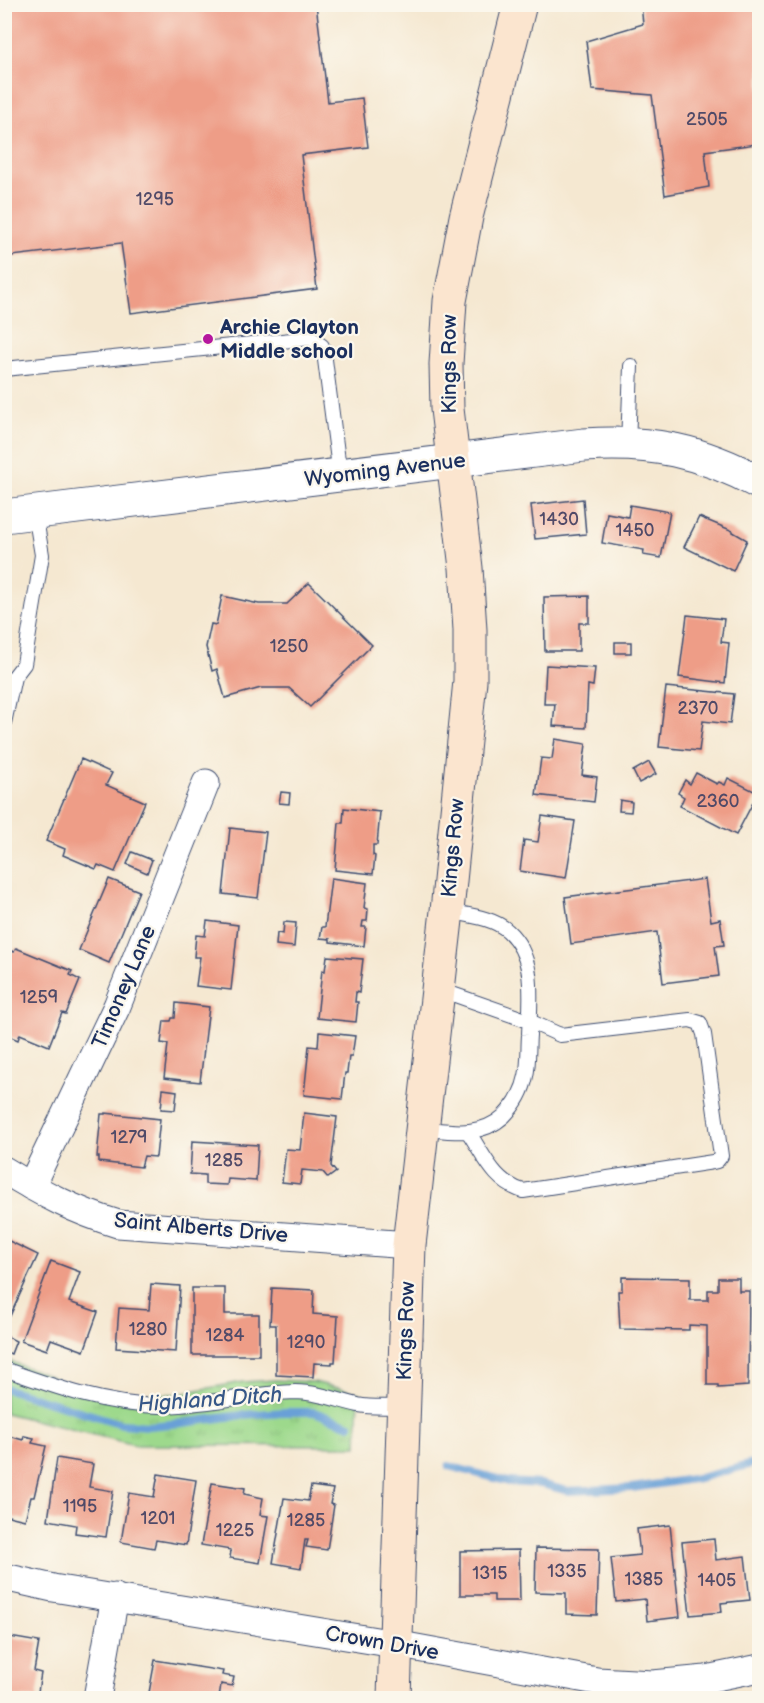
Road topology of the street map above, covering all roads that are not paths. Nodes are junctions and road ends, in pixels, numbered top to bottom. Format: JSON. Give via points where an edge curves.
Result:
{"nodes":[{"id":1,"x":520,"y":4,"type":"edge"},
{"id":2,"x":631,"y":366,"type":"dead end"},
{"id":3,"x":4,"y":369,"type":"edge"},
{"id":4,"x":628,"y":444,"type":"junction"},
{"id":5,"x":454,"y":462,"type":"junction"},
{"id":6,"x":339,"y":476,"type":"junction"},
{"id":7,"x":759,"y":483,"type":"edge"},
{"id":8,"x":20,"y":515,"type":"edge"},
{"id":9,"x":4,"y":723,"type":"edge"},
{"id":10,"x":206,"y":783,"type":"dead end"},
{"id":11,"x":447,"y":911,"type":"junction"},
{"id":12,"x":438,"y":989,"type":"junction"},
{"id":13,"x":529,"y":1021,"type":"junction"},
{"id":14,"x":421,"y":1128,"type":"junction"},
{"id":15,"x":470,"y":1133,"type":"junction"},
{"id":16,"x":4,"y":1170,"type":"edge"},
{"id":17,"x":31,"y":1186,"type":"junction"},
{"id":18,"x":409,"y":1245,"type":"junction"},
{"id":19,"x":4,"y":1369,"type":"edge"},
{"id":20,"x":403,"y":1407,"type":"junction"},
{"id":21,"x":4,"y":1577,"type":"edge"},
{"id":22,"x":115,"y":1597,"type":"junction"},
{"id":23,"x":395,"y":1644,"type":"junction"},
{"id":24,"x":759,"y":1668,"type":"edge"},
{"id":25,"x":97,"y":1698,"type":"edge"},
{"id":26,"x":394,"y":1698,"type":"edge"}],
"edges":[{"from":1,"to":5,"type":"main road","name":"Kings Row","via":[[466,217],[450,301],[447,409]]},
{"from":2,"to":4,"type":"lane"},
{"from":3,"to":6,"type":"lane","via":[[311,338],[324,352]]},
{"from":4,"to":5,"type":"street","name":"Wyoming Avenue","via":[[584,445]]},
{"from":4,"to":7,"type":"street","name":"Wyoming Avenue","via":[[695,454]]},
{"from":5,"to":6,"type":"street","name":"Wyoming Avenue"},
{"from":5,"to":11,"type":"main road","name":"Kings Row","via":[[466,568],[470,670]]},
{"from":6,"to":8,"type":"street","name":"Wyoming Avenue"},
{"from":8,"to":9,"type":"lane","via":[[42,555],[24,664],[14,676]]},
{"from":10,"to":17,"type":"street","name":"Timoney Lane","via":[[117,1006]]},
{"from":11,"to":12,"type":"main road","name":"Kings Row"},
{"from":11,"to":13,"type":"lane","via":[[486,920],[507,930],[518,943],[528,965],[531,985]]},
{"from":12,"to":13,"type":"lane"},
{"from":12,"to":14,"type":"main road","name":"Kings Row"},
{"from":13,"to":15,"type":"lane","via":[[526,1076],[518,1098],[504,1116]]},
{"from":13,"to":15,"type":"lane","via":[[560,1035],[690,1020],[700,1023],[720,1159],[523,1191],[500,1180]]},
{"from":14,"to":15,"type":"lane"},
{"from":14,"to":18,"type":"main road","name":"Kings Row"},
{"from":16,"to":17,"type":"street","name":"Saint Alberts Drive"},
{"from":17,"to":18,"type":"street","name":"Saint Alberts Drive","via":[[86,1214],[118,1224]]},
{"from":18,"to":20,"type":"main road","name":"Kings Row"},
{"from":19,"to":20,"type":"lane","via":[[68,1391],[125,1404],[162,1406],[298,1392],[363,1406]]},
{"from":20,"to":23,"type":"main road","name":"Kings Row"},
{"from":21,"to":22,"type":"street","name":"Crown Drive"},
{"from":22,"to":23,"type":"street","name":"Crown Drive"},
{"from":22,"to":25,"type":"street"},
{"from":23,"to":24,"type":"street","name":"Crown Drive","via":[[597,1681],[653,1684]]},
{"from":23,"to":26,"type":"main road","name":"Kings Row"}]}
